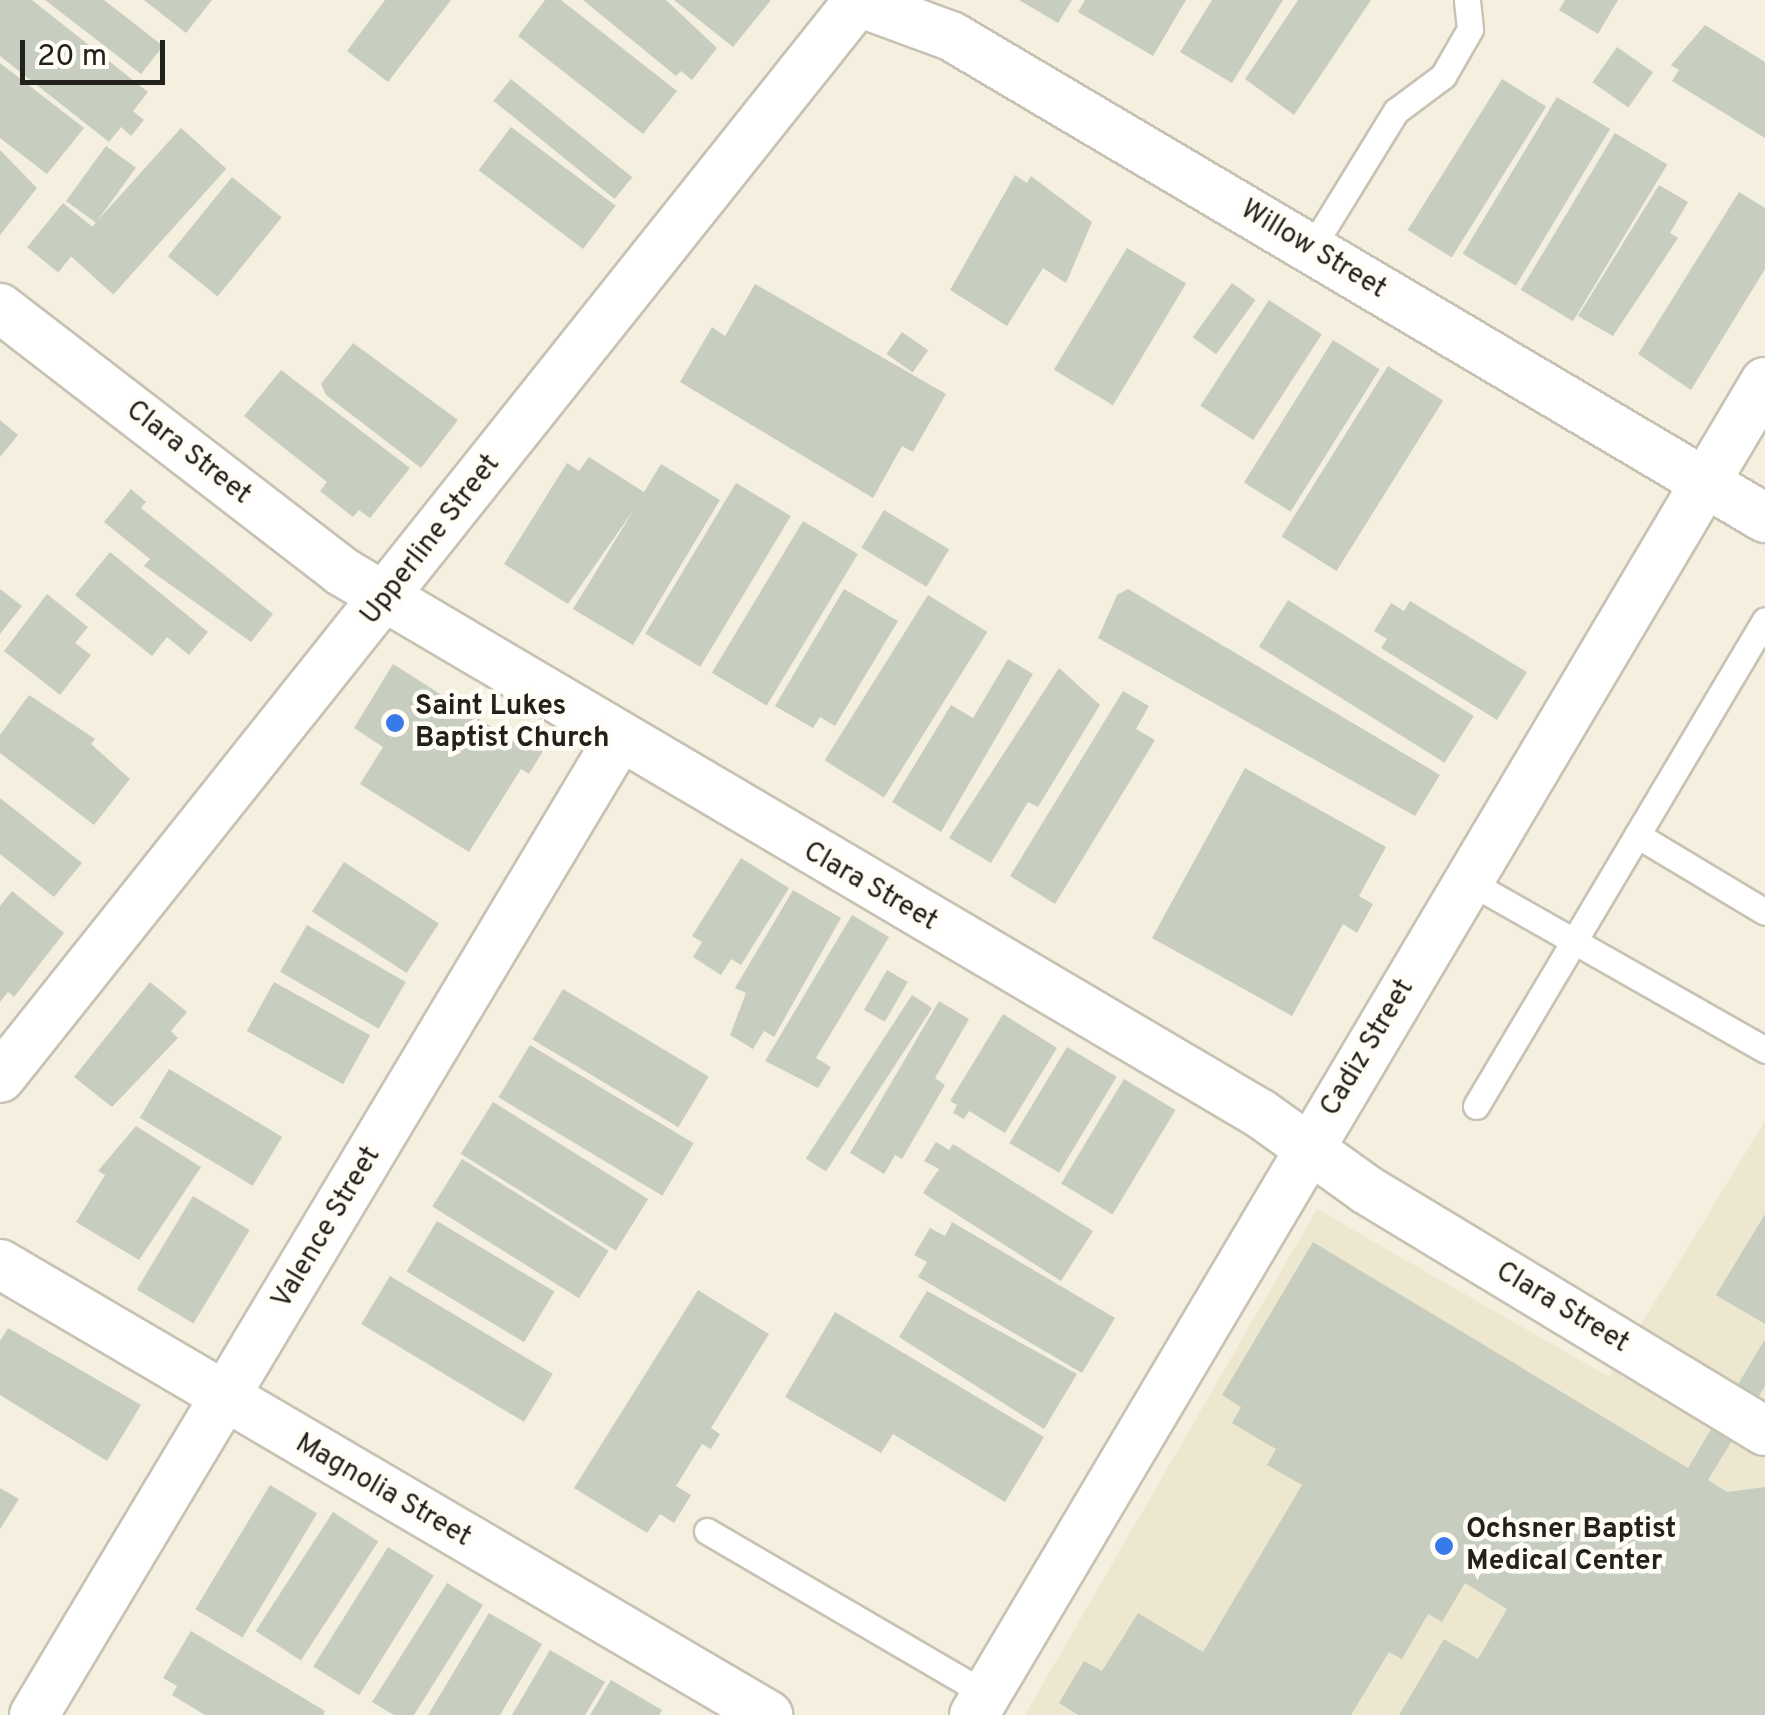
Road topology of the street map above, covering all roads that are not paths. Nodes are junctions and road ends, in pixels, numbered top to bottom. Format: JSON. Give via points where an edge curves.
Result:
{"nodes":[{"id":1,"x":1468,"y":0,"type":"edge"},
{"id":2,"x":856,"y":1,"type":"edge"},
{"id":3,"x":1312,"y":250,"type":"junction"},
{"id":4,"x":0,"y":308,"type":"edge"},
{"id":5,"x":1765,"y":382,"type":"edge"},
{"id":6,"x":1705,"y":483,"type":"junction"},
{"id":7,"x":1765,"y":518,"type":"edge"},
{"id":8,"x":386,"y":596,"type":"junction"},
{"id":9,"x":1765,"y":620,"type":"edge"},
{"id":10,"x":618,"y":740,"type":"junction"},
{"id":11,"x":1637,"y":835,"type":"junction"},
{"id":12,"x":1468,"y":881,"type":"junction"},
{"id":13,"x":1765,"y":912,"type":"edge"},
{"id":14,"x":1574,"y":943,"type":"junction"},
{"id":15,"x":1765,"y":1050,"type":"edge"},
{"id":16,"x":0,"y":1078,"type":"edge"},
{"id":17,"x":1476,"y":1106,"type":"dead end"},
{"id":18,"x":1309,"y":1149,"type":"junction"},
{"id":19,"x":0,"y":1264,"type":"edge"},
{"id":20,"x":225,"y":1399,"type":"junction"},
{"id":21,"x":1765,"y":1431,"type":"edge"},
{"id":22,"x":707,"y":1531,"type":"dead end"},
{"id":23,"x":980,"y":1704,"type":"edge"},
{"id":24,"x":34,"y":1715,"type":"edge"},
{"id":25,"x":768,"y":1715,"type":"edge"}],
"edges":[{"from":1,"to":3,"type":"lane","via":[[1470,28],[1442,76],[1396,111]]},
{"from":2,"to":3,"type":"street","name":"Willow Street","via":[[952,36]]},
{"from":2,"to":8,"type":"street","name":"Upperline Street"},
{"from":3,"to":6,"type":"street","name":"Willow Street"},
{"from":4,"to":8,"type":"street","name":"Clara Street","via":[[341,571]]},
{"from":5,"to":6,"type":"street","name":"Cadiz Street"},
{"from":6,"to":7,"type":"street","name":"Willow Street"},
{"from":6,"to":12,"type":"street","name":"Cadiz Street"},
{"from":8,"to":10,"type":"street","name":"Clara Street"},
{"from":8,"to":16,"type":"street","name":"Upperline Street"},
{"from":9,"to":11,"type":"lane"},
{"from":10,"to":18,"type":"street","name":"Clara Street"},
{"from":10,"to":20,"type":"street","name":"Valence Street"},
{"from":11,"to":13,"type":"lane"},
{"from":11,"to":14,"type":"lane"},
{"from":12,"to":14,"type":"lane"},
{"from":12,"to":18,"type":"street","name":"Cadiz Street"},
{"from":14,"to":15,"type":"lane"},
{"from":14,"to":17,"type":"lane"},
{"from":18,"to":21,"type":"street","name":"Clara Street"},
{"from":18,"to":23,"type":"street","name":"Cadiz Street"},
{"from":19,"to":20,"type":"street","name":"Magnolia Street"},
{"from":20,"to":24,"type":"street","name":"Valence Street"},
{"from":20,"to":25,"type":"street","name":"Magnolia Street"},
{"from":22,"to":23,"type":"lane"}]}
